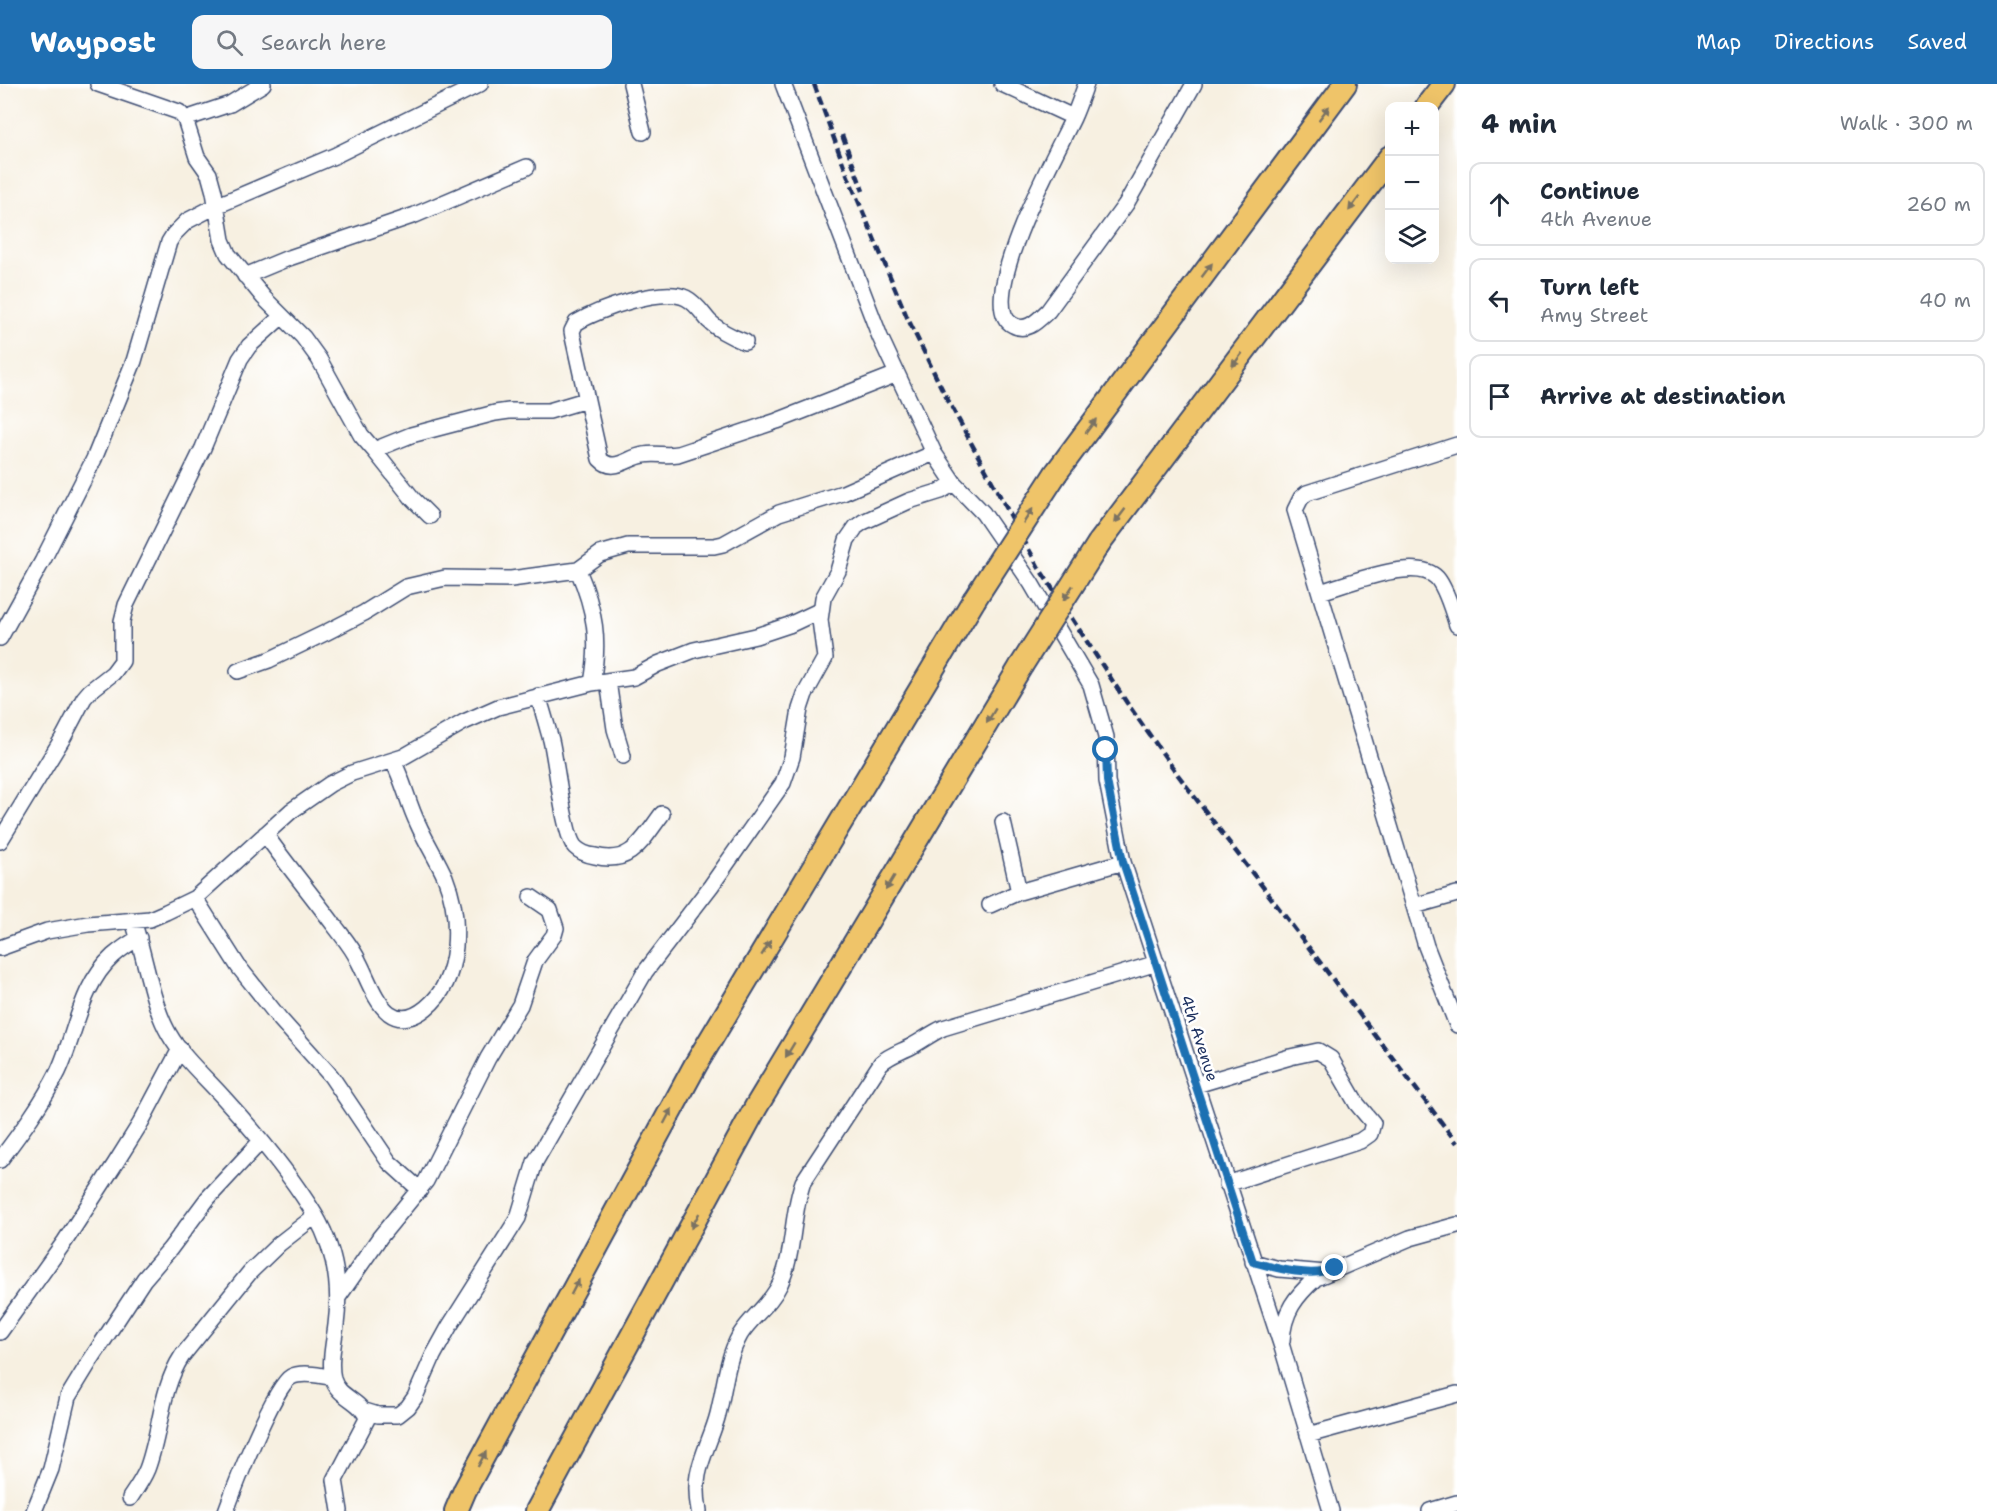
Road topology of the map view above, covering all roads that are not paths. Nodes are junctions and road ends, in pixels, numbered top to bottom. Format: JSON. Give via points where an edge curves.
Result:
{"nodes":[{"id":1,"x":98,"y":84,"type":"edge"},
{"id":2,"x":263,"y":84,"type":"edge"},
{"id":3,"x":480,"y":84,"type":"edge"},
{"id":4,"x":631,"y":84,"type":"edge"},
{"id":5,"x":783,"y":84,"type":"edge"},
{"id":6,"x":1002,"y":84,"type":"edge"},
{"id":7,"x":1086,"y":84,"type":"edge"},
{"id":8,"x":1194,"y":84,"type":"edge"},
{"id":9,"x":1345,"y":84,"type":"edge"},
{"id":10,"x":1444,"y":84,"type":"edge"},
{"id":11,"x":1430,"y":102,"type":"edge"},
{"id":12,"x":1073,"y":117,"type":"junction"},
{"id":13,"x":185,"y":119,"type":"junction"},
{"id":14,"x":644,"y":132,"type":"dead end"},
{"id":15,"x":1385,"y":162,"type":"edge"},
{"id":16,"x":527,"y":167,"type":"dead end"},
{"id":17,"x":216,"y":206,"type":"junction"},
{"id":18,"x":245,"y":276,"type":"junction"},
{"id":19,"x":281,"y":317,"type":"junction"},
{"id":20,"x":745,"y":342,"type":"dead end"},
{"id":21,"x":897,"y":374,"type":"junction"},
{"id":22,"x":586,"y":400,"type":"junction"},
{"id":23,"x":1457,"y":445,"type":"edge"},
{"id":24,"x":374,"y":450,"type":"junction"},
{"id":25,"x":934,"y":453,"type":"junction"},
{"id":26,"x":954,"y":483,"type":"junction"},
{"id":27,"x":430,"y":516,"type":"dead end"},
{"id":28,"x":578,"y":570,"type":"junction"},
{"id":29,"x":1320,"y":592,"type":"junction"},
{"id":30,"x":820,"y":610,"type":"junction"},
{"id":31,"x":1457,"y":625,"type":"edge"},
{"id":32,"x":0,"y":638,"type":"edge"},
{"id":33,"x":238,"y":671,"type":"dead end"},
{"id":34,"x":608,"y":681,"type":"junction"},
{"id":35,"x":592,"y":683,"type":"junction"},
{"id":36,"x":538,"y":696,"type":"junction"},
{"id":37,"x":623,"y":756,"type":"dead end"},
{"id":38,"x":393,"y":761,"type":"junction"},
{"id":39,"x":662,"y":814,"type":"dead end"},
{"id":40,"x":1003,"y":822,"type":"dead end"},
{"id":41,"x":265,"y":834,"type":"junction"},
{"id":42,"x":0,"y":841,"type":"edge"},
{"id":43,"x":1123,"y":862,"type":"junction"},
{"id":44,"x":1019,"y":892,"type":"junction"},
{"id":45,"x":1457,"y":894,"type":"edge"},
{"id":46,"x":531,"y":897,"type":"dead end"},
{"id":47,"x":195,"y":898,"type":"junction"},
{"id":48,"x":990,"y":905,"type":"dead end"},
{"id":49,"x":1414,"y":906,"type":"junction"},
{"id":50,"x":133,"y":921,"type":"junction"},
{"id":51,"x":139,"y":938,"type":"junction"},
{"id":52,"x":0,"y":948,"type":"edge"},
{"id":53,"x":1157,"y":963,"type":"junction"},
{"id":54,"x":1455,"y":1018,"type":"edge"},
{"id":55,"x":180,"y":1049,"type":"junction"},
{"id":56,"x":1196,"y":1085,"type":"junction"},
{"id":57,"x":261,"y":1141,"type":"junction"},
{"id":58,"x":0,"y":1161,"type":"edge"},
{"id":59,"x":1227,"y":1184,"type":"junction"},
{"id":60,"x":420,"y":1190,"type":"junction"},
{"id":61,"x":315,"y":1215,"type":"junction"},
{"id":62,"x":1457,"y":1225,"type":"edge"},
{"id":63,"x":1253,"y":1262,"type":"junction"},
{"id":64,"x":1326,"y":1272,"type":"junction"},
{"id":65,"x":339,"y":1296,"type":"junction"},
{"id":66,"x":0,"y":1332,"type":"edge"},
{"id":67,"x":1282,"y":1347,"type":"junction"},
{"id":68,"x":332,"y":1377,"type":"junction"},
{"id":69,"x":1457,"y":1394,"type":"edge"},
{"id":70,"x":365,"y":1411,"type":"junction"},
{"id":71,"x":1308,"y":1435,"type":"junction"},
{"id":72,"x":130,"y":1498,"type":"dead end"},
{"id":73,"x":1457,"y":1503,"type":"edge"},
{"id":74,"x":34,"y":1511,"type":"edge"},
{"id":75,"x":226,"y":1511,"type":"edge"},
{"id":76,"x":340,"y":1511,"type":"edge"},
{"id":77,"x":456,"y":1511,"type":"edge"},
{"id":78,"x":537,"y":1511,"type":"edge"},
{"id":79,"x":699,"y":1511,"type":"edge"},
{"id":80,"x":1331,"y":1511,"type":"edge"},
{"id":81,"x":1430,"y":1511,"type":"edge"}],
"edges":[{"from":1,"to":13,"type":"street","via":[[179,112]]},
{"from":2,"to":13,"type":"street","via":[[230,104]]},
{"from":3,"to":17,"type":"street","via":[[334,156]]},
{"from":4,"to":14,"type":"street"},
{"from":5,"to":21,"type":"street","name":"4th Avenue"},
{"from":6,"to":12,"type":"street"},
{"from":7,"to":12,"type":"street"},
{"from":8,"to":12,"type":"street","via":[[1126,204],[1048,311],[1032,325],[1017,327],[1005,318],[1002,287],[1010,257],[1042,180]]},
{"from":77,"to":9,"type":"highway","one_way":true,"bridge":true,"via":[[696,1064],[974,600],[1056,473]]},
{"from":10,"to":11,"type":"highway"},
{"from":13,"to":17,"type":"street","via":[[195,151],[208,174]]},
{"from":15,"to":78,"type":"highway","one_way":true,"bridge":true,"via":[[1099,543],[1021,666],[756,1107]]},
{"from":16,"to":18,"type":"street","via":[[415,215]]},
{"from":17,"to":18,"type":"street","via":[[222,240]]},
{"from":17,"to":32,"type":"street","via":[[187,221],[169,242],[134,361],[94,459]]},
{"from":18,"to":19,"type":"street"},
{"from":19,"to":24,"type":"street","via":[[320,359],[361,435]]},
{"from":19,"to":42,"type":"street","via":[[240,359],[203,448],[126,605],[122,661],[84,698]]},
{"from":20,"to":22,"type":"street","via":[[718,328],[684,297],[658,296],[611,308],[574,326]]},
{"from":21,"to":22,"type":"street","via":[[687,451],[641,455],[617,465],[607,465],[600,459]]},
{"from":21,"to":25,"type":"street","name":"4th Avenue"},
{"from":22,"to":24,"type":"street","via":[[549,411],[495,413],[411,435]]},
{"from":23,"to":29,"type":"street","via":[[1301,498],[1296,518]]},
{"from":24,"to":27,"type":"street"},
{"from":25,"to":26,"type":"street","name":"4th Avenue"},
{"from":25,"to":28,"type":"street","via":[[843,493],[779,513],[723,544],[628,546],[600,554]]},
{"from":26,"to":30,"type":"street","via":[[856,527]]},
{"from":26,"to":43,"type":"street","name":"4th Avenue","via":[[983,513],[1031,583],[1091,685],[1106,737],[1107,781]]},
{"from":28,"to":33,"type":"street","via":[[511,579],[446,578],[406,587],[325,633]]},
{"from":28,"to":35,"type":"street","via":[[595,625]]},
{"from":29,"to":31,"type":"street","via":[[1395,570],[1430,572],[1438,579]]},
{"from":29,"to":49,"type":"street"},
{"from":30,"to":34,"type":"street","via":[[756,636],[694,650],[634,677]]},
{"from":30,"to":70,"type":"street","via":[[825,658],[805,694],[783,783],[645,972],[535,1162],[518,1218],[449,1327],[415,1397],[398,1415]]},
{"from":34,"to":35,"type":"street"},
{"from":34,"to":37,"type":"street"},
{"from":35,"to":36,"type":"street"},
{"from":36,"to":38,"type":"street","via":[[464,722]]},
{"from":36,"to":39,"type":"street","via":[[551,741],[567,831],[574,846],[593,856],[618,859],[642,840]]},
{"from":38,"to":41,"type":"street","via":[[330,784]]},
{"from":38,"to":41,"type":"street","via":[[452,898],[454,954],[449,976],[422,1012],[403,1018],[384,1008],[355,953]]},
{"from":40,"to":44,"type":"street"},
{"from":41,"to":47,"type":"street"},
{"from":43,"to":44,"type":"street"},
{"from":43,"to":53,"type":"street","name":"4th Avenue"},
{"from":44,"to":48,"type":"street"},
{"from":45,"to":49,"type":"street"},
{"from":46,"to":60,"type":"street","via":[[550,910],[556,928],[554,936],[536,961],[520,1005]]},
{"from":47,"to":50,"type":"street","via":[[150,919]]},
{"from":47,"to":60,"type":"street","via":[[238,966],[331,1076],[389,1162]]},
{"from":49,"to":54,"type":"street"},
{"from":50,"to":51,"type":"street"},
{"from":50,"to":52,"type":"street","via":[[47,931]]},
{"from":51,"to":55,"type":"street","via":[[161,1015]]},
{"from":51,"to":58,"type":"street","via":[[102,968],[85,998],[57,1074]]},
{"from":53,"to":56,"type":"street","name":"4th Avenue"},
{"from":53,"to":79,"type":"street","via":[[943,1028],[881,1063],[803,1182],[780,1283],[763,1310],[750,1321],[731,1354],[718,1414],[698,1474]]},
{"from":55,"to":57,"type":"street"},
{"from":55,"to":66,"type":"street","via":[[115,1164]]},
{"from":56,"to":59,"type":"street","name":"4th Avenue"},
{"from":56,"to":59,"type":"street","via":[[1318,1051],[1331,1059],[1357,1104],[1373,1122],[1370,1134],[1360,1141]]},
{"from":57,"to":61,"type":"street"},
{"from":57,"to":74,"type":"street","via":[[208,1198],[144,1279],[90,1361],[69,1397],[51,1469]]},
{"from":59,"to":63,"type":"street","name":"4th Avenue"},
{"from":60,"to":65,"type":"street","via":[[380,1237]]},
{"from":61,"to":65,"type":"street","via":[[332,1255]]},
{"from":61,"to":72,"type":"street","via":[[250,1272],[182,1356],[165,1395],[147,1470]]},
{"from":62,"to":64,"type":"street","via":[[1410,1238]]},
{"from":63,"to":64,"type":"street","via":[[1279,1269]]},
{"from":63,"to":67,"type":"street","name":"4th Avenue"},
{"from":64,"to":67,"type":"street","via":[[1305,1288],[1287,1311]]},
{"from":65,"to":68,"type":"street"},
{"from":67,"to":71,"type":"street","name":"4th Avenue"},
{"from":68,"to":70,"type":"street","via":[[339,1391]]},
{"from":68,"to":75,"type":"street","via":[[301,1374],[285,1381],[256,1437]]},
{"from":69,"to":71,"type":"street"},
{"from":70,"to":76,"type":"street","via":[[364,1426],[335,1480]]},
{"from":71,"to":80,"type":"street","name":"4th Avenue"},
{"from":73,"to":81,"type":"street"}]}
